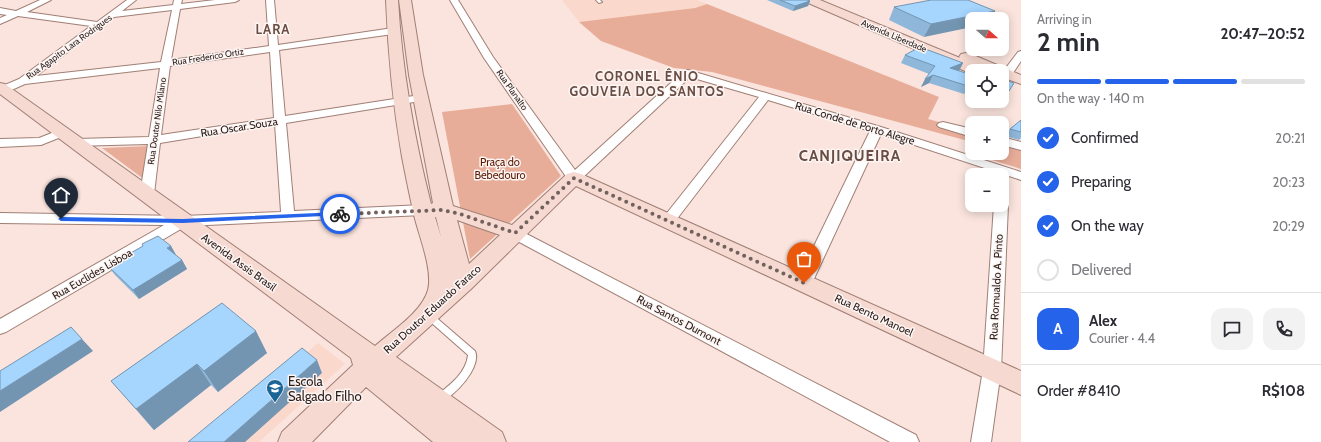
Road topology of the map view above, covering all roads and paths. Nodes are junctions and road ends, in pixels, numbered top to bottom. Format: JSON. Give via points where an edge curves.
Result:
{"nodes":[{"id":1,"x":47,"y":0,"type":"edge"},
{"id":2,"x":132,"y":0,"type":"edge"},
{"id":3,"x":235,"y":0,"type":"edge"},
{"id":4,"x":270,"y":0,"type":"edge"},
{"id":5,"x":392,"y":0,"type":"edge"},
{"id":6,"x":405,"y":0,"type":"edge"},
{"id":7,"x":454,"y":0,"type":"edge"},
{"id":8,"x":810,"y":0,"type":"edge"},
{"id":9,"x":833,"y":0,"type":"edge"},
{"id":10,"x":176,"y":4,"type":"edge"},
{"id":11,"x":0,"y":10,"type":"edge"},
{"id":12,"x":18,"y":13,"type":"junction"},
{"id":13,"x":112,"y":15,"type":"junction"},
{"id":14,"x":0,"y":21,"type":"edge"},
{"id":15,"x":99,"y":25,"type":"junction"},
{"id":16,"x":393,"y":31,"type":"junction"},
{"id":17,"x":274,"y":47,"type":"junction"},
{"id":18,"x":1021,"y":54,"type":"edge"},
{"id":19,"x":165,"y":64,"type":"junction"},
{"id":20,"x":977,"y":64,"type":"edge"},
{"id":21,"x":965,"y":66,"type":"edge"},
{"id":22,"x":1009,"y":67,"type":"edge"},
{"id":23,"x":1009,"y":77,"type":"edge"},
{"id":24,"x":23,"y":80,"type":"junction"},
{"id":25,"x":1009,"y":80,"type":"edge"},
{"id":26,"x":1021,"y":80,"type":"edge"},
{"id":27,"x":2,"y":89,"type":"edge"},
{"id":28,"x":1021,"y":89,"type":"edge"},
{"id":29,"x":766,"y":96,"type":"junction"},
{"id":30,"x":420,"y":98,"type":"junction"},
{"id":31,"x":400,"y":100,"type":"junction"},
{"id":32,"x":280,"y":121,"type":"junction"},
{"id":33,"x":943,"y":125,"type":"dead end"},
{"id":34,"x":877,"y":129,"type":"junction"},
{"id":35,"x":965,"y":131,"type":"edge"},
{"id":36,"x":62,"y":133,"type":"junction"},
{"id":37,"x":154,"y":140,"type":"junction"},
{"id":38,"x":0,"y":143,"type":"edge"},
{"id":39,"x":77,"y":143,"type":"junction"},
{"id":40,"x":1009,"y":143,"type":"edge"},
{"id":41,"x":1021,"y":146,"type":"edge"},
{"id":42,"x":987,"y":168,"type":"edge"},
{"id":43,"x":1009,"y":174,"type":"edge"},
{"id":44,"x":1021,"y":176,"type":"edge"},
{"id":45,"x":574,"y":178,"type":"junction"},
{"id":46,"x":147,"y":194,"type":"junction"},
{"id":47,"x":423,"y":210,"type":"junction"},
{"id":48,"x":443,"y":210,"type":"junction"},
{"id":49,"x":1001,"y":212,"type":"edge"},
{"id":50,"x":288,"y":216,"type":"junction"},
{"id":51,"x":0,"y":218,"type":"edge"},
{"id":52,"x":183,"y":221,"type":"junction"},
{"id":53,"x":668,"y":221,"type":"junction"},
{"id":54,"x":515,"y":233,"type":"junction"},
{"id":55,"x":463,"y":283,"type":"junction"},
{"id":56,"x":804,"y":283,"type":"junction"},
{"id":57,"x":427,"y":314,"type":"junction"},
{"id":58,"x":0,"y":327,"type":"edge"},
{"id":59,"x":369,"y":360,"type":"junction"},
{"id":60,"x":992,"y":370,"type":"junction"},
{"id":61,"x":1021,"y":382,"type":"edge"},
{"id":62,"x":436,"y":402,"type":"junction"},
{"id":63,"x":470,"y":438,"type":"edge"},
{"id":64,"x":292,"y":442,"type":"edge"},
{"id":65,"x":909,"y":442,"type":"edge"},
{"id":66,"x":981,"y":442,"type":"edge"}],
"edges":[{"from":1,"to":12,"type":"street"},
{"from":2,"to":13,"type":"street","name":"Rua Agapito Lara Rodrigues"},
{"from":3,"to":10,"type":"street"},
{"from":4,"to":17,"type":"street"},
{"from":5,"to":16,"type":"main road"},
{"from":6,"to":30,"type":"main road"},
{"from":7,"to":45,"type":"street","name":"Rua Planalto","via":[[489,58]]},
{"from":8,"to":21,"type":"main road","name":"Avenida Liberdade"},
{"from":9,"to":20,"type":"main road","name":"Avenida Liberdade"},
{"from":10,"to":13,"type":"street"},
{"from":10,"to":19,"type":"street","name":"Rua Doutor Nilo Milano"},
{"from":11,"to":12,"type":"street"},
{"from":12,"to":14,"type":"street"},
{"from":12,"to":15,"type":"street"},
{"from":13,"to":15,"type":"street","name":"Rua Agapito Lara Rodrigues"},
{"from":15,"to":24,"type":"street","name":"Rua Agapito Lara Rodrigues"},
{"from":16,"to":17,"type":"street","name":"Rua Frederico Ortiz"},
{"from":16,"to":31,"type":"main road"},
{"from":17,"to":19,"type":"street","name":"Rua Frederico Ortiz"},
{"from":17,"to":32,"type":"street"},
{"from":18,"to":22,"type":"street"},
{"from":19,"to":24,"type":"street","name":"Rua Frederico Ortiz"},
{"from":19,"to":37,"type":"street","name":"Rua Doutor Nilo Milano"},
{"from":23,"to":26,"type":"main road","name":"Avenida Liberdade"},
{"from":24,"to":27,"type":"street","name":"Rua Agapito Lara Rodrigues"},
{"from":25,"to":28,"type":"main road","name":"Avenida Liberdade"},
{"from":27,"to":36,"type":"main road","name":"Avenida Assis Brasil"},
{"from":29,"to":34,"type":"street","name":"Rua Conde de Porto Alegre"},
{"from":29,"to":45,"type":"street","name":"Rua Conde de Porto Alegre","via":[[688,73]]},
{"from":29,"to":53,"type":"street"},
{"from":30,"to":31,"type":"street","name":"Rua Oscar Souza"},
{"from":30,"to":48,"type":"main road"},
{"from":31,"to":32,"type":"street","name":"Rua Oscar Souza"},
{"from":31,"to":47,"type":"main road"},
{"from":32,"to":37,"type":"street","name":"Rua Oscar Souza"},
{"from":32,"to":50,"type":"street"},
{"from":33,"to":35,"type":"street"},
{"from":34,"to":42,"type":"street","name":"Rua Conde de Porto Alegre"},
{"from":34,"to":56,"type":"street"},
{"from":36,"to":38,"type":"street","via":[[41,141]]},
{"from":36,"to":39,"type":"main road","name":"Avenida Assis Brasil"},
{"from":37,"to":39,"type":"street","name":"Rua Oscar Souza"},
{"from":37,"to":46,"type":"street","name":"Rua Doutor Nilo Milano"},
{"from":39,"to":46,"type":"main road","name":"Avenida Assis Brasil"},
{"from":40,"to":41,"type":"street"},
{"from":43,"to":44,"type":"street","name":"Rua Conde de Porto Alegre"},
{"from":45,"to":53,"type":"main road","name":"Rua Bento Manoel"},
{"from":45,"to":54,"type":"main road","name":"Rua Doutor Eduardo Faraco"},
{"from":46,"to":52,"type":"main road","name":"Avenida Assis Brasil"},
{"from":47,"to":48,"type":"main road","name":"Rua Santos Dumont"},
{"from":47,"to":50,"type":"street"},
{"from":47,"to":57,"type":"main road","via":[[441,278],[439,294]]},
{"from":48,"to":54,"type":"main road","name":"Rua Santos Dumont"},
{"from":48,"to":55,"type":"main road"},
{"from":49,"to":60,"type":"street","name":"Rua Romualdo A. Pinto"},
{"from":50,"to":52,"type":"street"},
{"from":51,"to":52,"type":"street"},
{"from":52,"to":58,"type":"street","name":"Rua Euclides Lisboa"},
{"from":52,"to":59,"type":"main road","name":"Avenida Assis Brasil"},
{"from":53,"to":56,"type":"main road","name":"Rua Bento Manoel"},
{"from":54,"to":55,"type":"main road","name":"Rua Doutor Eduardo Faraco"},
{"from":54,"to":65,"type":"street","name":"Rua Santos Dumont"},
{"from":55,"to":57,"type":"main road","name":"Rua Doutor Eduardo Faraco"},
{"from":56,"to":60,"type":"main road","name":"Rua Bento Manoel"},
{"from":57,"to":59,"type":"main road","name":"Rua Doutor Eduardo Faraco"},
{"from":57,"to":62,"type":"lane","via":[[472,354],[472,360],[465,373]]},
{"from":59,"to":62,"type":"main road","name":"Avenida Assis Brasil"},
{"from":59,"to":63,"type":"main road","name":"Avenida Assis Brasil","via":[[378,382]]},
{"from":59,"to":64,"type":"main road","name":"Rua Doutor Eduardo Faraco"},
{"from":60,"to":61,"type":"main road","name":"Rua Bento Manoel"},
{"from":60,"to":66,"type":"street","name":"Rua Romualdo A. Pinto"},
{"from":62,"to":63,"type":"main road","name":"Avenida Assis Brasil"}]}
